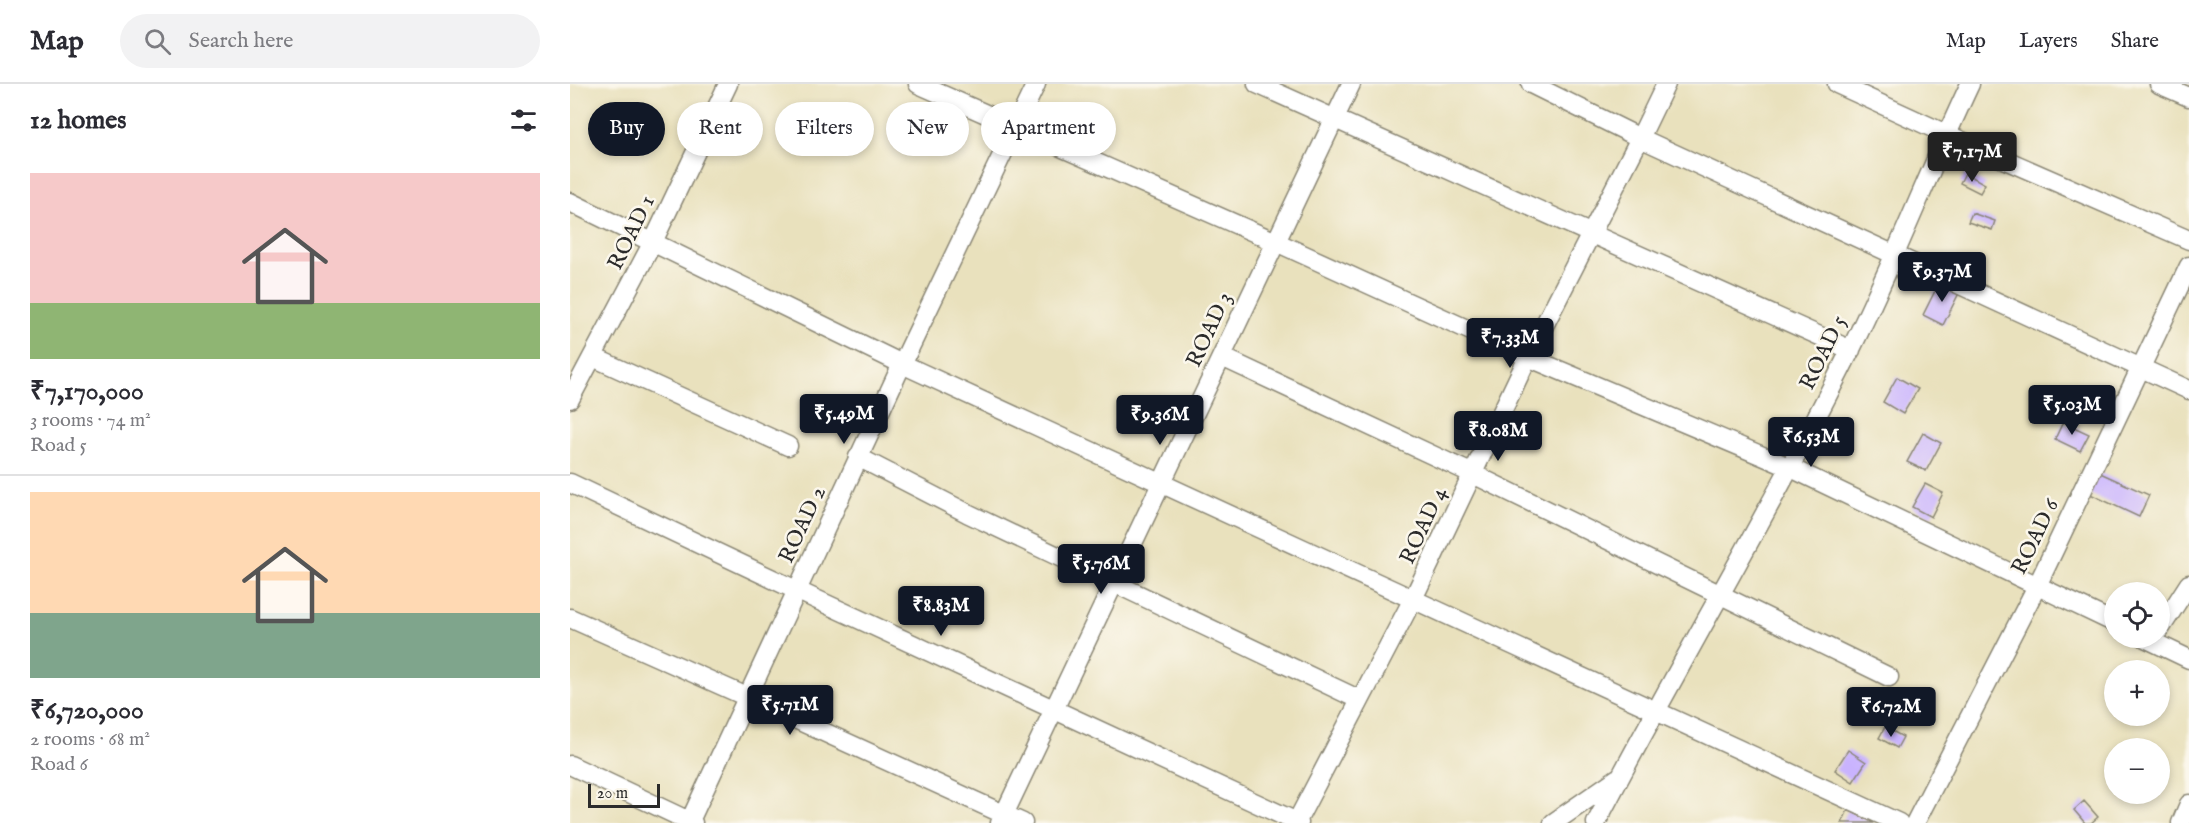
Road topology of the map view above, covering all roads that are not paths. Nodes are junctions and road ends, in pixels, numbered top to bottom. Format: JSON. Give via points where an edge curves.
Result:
{"nodes":[{"id":1,"x":728,"y":84,"type":"edge"},
{"id":2,"x":918,"y":84,"type":"edge"},
{"id":3,"x":1036,"y":84,"type":"edge"},
{"id":4,"x":1257,"y":84,"type":"edge"},
{"id":5,"x":1351,"y":84,"type":"edge"},
{"id":6,"x":1531,"y":84,"type":"edge"},
{"id":7,"x":1666,"y":84,"type":"edge"},
{"id":8,"x":1837,"y":84,"type":"edge"},
{"id":9,"x":1970,"y":84,"type":"edge"},
{"id":10,"x":2159,"y":84,"type":"edge"},
{"id":11,"x":2189,"y":97,"type":"edge"},
{"id":12,"x":1027,"y":102,"type":"edge"},
{"id":13,"x":981,"y":111,"type":"edge"},
{"id":14,"x":1335,"y":119,"type":"junction"},
{"id":15,"x":1946,"y":134,"type":"junction"},
{"id":16,"x":1641,"y":138,"type":"junction"},
{"id":17,"x":1002,"y":156,"type":"edge"},
{"id":18,"x":1083,"y":156,"type":"edge"},
{"id":19,"x":570,"y":202,"type":"edge"},
{"id":20,"x":1591,"y":235,"type":"junction"},
{"id":21,"x":2189,"y":240,"type":"edge"},
{"id":22,"x":653,"y":242,"type":"junction"},
{"id":23,"x":1276,"y":242,"type":"junction"},
{"id":24,"x":1895,"y":254,"type":"junction"},
{"id":25,"x":2189,"y":266,"type":"edge"},
{"id":26,"x":1851,"y":350,"type":"junction"},
{"id":27,"x":593,"y":357,"type":"junction"},
{"id":28,"x":1221,"y":357,"type":"junction"},
{"id":29,"x":1528,"y":357,"type":"junction"},
{"id":30,"x":902,"y":364,"type":"junction"},
{"id":31,"x":2142,"y":369,"type":"junction"},
{"id":32,"x":2189,"y":390,"type":"edge"},
{"id":33,"x":570,"y":399,"type":"edge"},
{"id":34,"x":788,"y":446,"type":"dead end"},
{"id":35,"x":858,"y":458,"type":"junction"},
{"id":36,"x":1791,"y":468,"type":"junction"},
{"id":37,"x":1473,"y":474,"type":"junction"},
{"id":38,"x":570,"y":483,"type":"edge"},
{"id":39,"x":1161,"y":484,"type":"junction"},
{"id":40,"x":1115,"y":582,"type":"junction"},
{"id":41,"x":2189,"y":584,"type":"edge"},
{"id":42,"x":2037,"y":586,"type":"junction"},
{"id":43,"x":796,"y":590,"type":"junction"},
{"id":44,"x":1720,"y":594,"type":"junction"},
{"id":45,"x":1413,"y":599,"type":"junction"},
{"id":46,"x":2170,"y":611,"type":"edge"},
{"id":47,"x":570,"y":618,"type":"edge"},
{"id":48,"x":2104,"y":618,"type":"edge"},
{"id":49,"x":2170,"y":647,"type":"edge"},
{"id":50,"x":2189,"y":659,"type":"edge"},
{"id":51,"x":1889,"y":677,"type":"dead end"},
{"id":52,"x":747,"y":697,"type":"junction"},
{"id":53,"x":1360,"y":700,"type":"junction"},
{"id":54,"x":1054,"y":709,"type":"junction"},
{"id":55,"x":1654,"y":710,"type":"junction"},
{"id":56,"x":570,"y":765,"type":"edge"},
{"id":57,"x":1620,"y":776,"type":"junction"},
{"id":58,"x":2189,"y":804,"type":"edge"},
{"id":59,"x":1002,"y":819,"type":"edge"},
{"id":60,"x":690,"y":823,"type":"edge"},
{"id":61,"x":1023,"y":823,"type":"edge"},
{"id":62,"x":1297,"y":823,"type":"edge"},
{"id":63,"x":1552,"y":823,"type":"edge"},
{"id":64,"x":1596,"y":823,"type":"edge"},
{"id":65,"x":1899,"y":823,"type":"edge"},
{"id":66,"x":1915,"y":823,"type":"edge"},
{"id":67,"x":2181,"y":823,"type":"edge"}],
"edges":[{"from":1,"to":22,"type":"street","name":"ROAD 1"},
{"from":2,"to":13,"type":"street"},
{"from":3,"to":12,"type":"street","name":"ROAD 2"},
{"from":4,"to":14,"type":"street"},
{"from":5,"to":14,"type":"street","name":"ROAD 3"},
{"from":6,"to":16,"type":"street"},
{"from":7,"to":16,"type":"street","name":"ROAD 4"},
{"from":8,"to":15,"type":"street"},
{"from":9,"to":15,"type":"street","name":"ROAD 5"},
{"from":10,"to":11,"type":"street"},
{"from":14,"to":20,"type":"street"},
{"from":14,"to":23,"type":"street","name":"ROAD 3"},
{"from":15,"to":21,"type":"street"},
{"from":15,"to":24,"type":"street","name":"ROAD 5"},
{"from":16,"to":20,"type":"street","name":"ROAD 4"},
{"from":16,"to":24,"type":"street"},
{"from":17,"to":30,"type":"street","name":"ROAD 2"},
{"from":18,"to":23,"type":"street"},
{"from":19,"to":22,"type":"street"},
{"from":20,"to":26,"type":"street"},
{"from":20,"to":29,"type":"street","name":"ROAD 4"},
{"from":22,"to":27,"type":"street","name":"ROAD 1"},
{"from":22,"to":30,"type":"street"},
{"from":23,"to":28,"type":"street","name":"ROAD 3"},
{"from":23,"to":29,"type":"street"},
{"from":24,"to":26,"type":"street","name":"ROAD 5"},
{"from":24,"to":31,"type":"street"},
{"from":25,"to":31,"type":"street","name":"ROAD 6"},
{"from":26,"to":36,"type":"street","name":"ROAD 5"},
{"from":27,"to":33,"type":"street","name":"ROAD 1"},
{"from":27,"to":34,"type":"street"},
{"from":28,"to":37,"type":"street"},
{"from":28,"to":39,"type":"street","name":"ROAD 3"},
{"from":29,"to":36,"type":"street"},
{"from":29,"to":37,"type":"street","name":"ROAD 4"},
{"from":30,"to":35,"type":"street","name":"ROAD 2"},
{"from":30,"to":39,"type":"street"},
{"from":31,"to":32,"type":"street"},
{"from":31,"to":42,"type":"street","name":"ROAD 6"},
{"from":35,"to":40,"type":"street"},
{"from":35,"to":43,"type":"street","name":"ROAD 2"},
{"from":36,"to":42,"type":"street"},
{"from":36,"to":44,"type":"street","name":"ROAD 5"},
{"from":37,"to":44,"type":"street"},
{"from":37,"to":45,"type":"street","name":"ROAD 4"},
{"from":38,"to":43,"type":"street"},
{"from":39,"to":40,"type":"street","name":"ROAD 3"},
{"from":39,"to":45,"type":"street"},
{"from":40,"to":53,"type":"street"},
{"from":40,"to":54,"type":"street","name":"ROAD 3"},
{"from":41,"to":46,"type":"street"},
{"from":42,"to":48,"type":"street"},
{"from":42,"to":66,"type":"street","name":"ROAD 6"},
{"from":43,"to":52,"type":"street","name":"ROAD 2"},
{"from":43,"to":54,"type":"street"},
{"from":44,"to":51,"type":"street"},
{"from":44,"to":55,"type":"street","name":"ROAD 5"},
{"from":45,"to":53,"type":"street","name":"ROAD 4"},
{"from":45,"to":55,"type":"street"},
{"from":47,"to":52,"type":"street"},
{"from":49,"to":50,"type":"street"},
{"from":52,"to":59,"type":"street"},
{"from":52,"to":60,"type":"street","name":"ROAD 2"},
{"from":53,"to":62,"type":"street","name":"ROAD 4"},
{"from":54,"to":59,"type":"street","name":"ROAD 3"},
{"from":54,"to":62,"type":"street"},
{"from":55,"to":57,"type":"street","name":"ROAD 5"},
{"from":55,"to":65,"type":"street"},
{"from":56,"to":60,"type":"street"},
{"from":57,"to":63,"type":"street"},
{"from":57,"to":64,"type":"street","name":"ROAD 5"},
{"from":58,"to":67,"type":"street"},
{"from":59,"to":61,"type":"street"}]}
